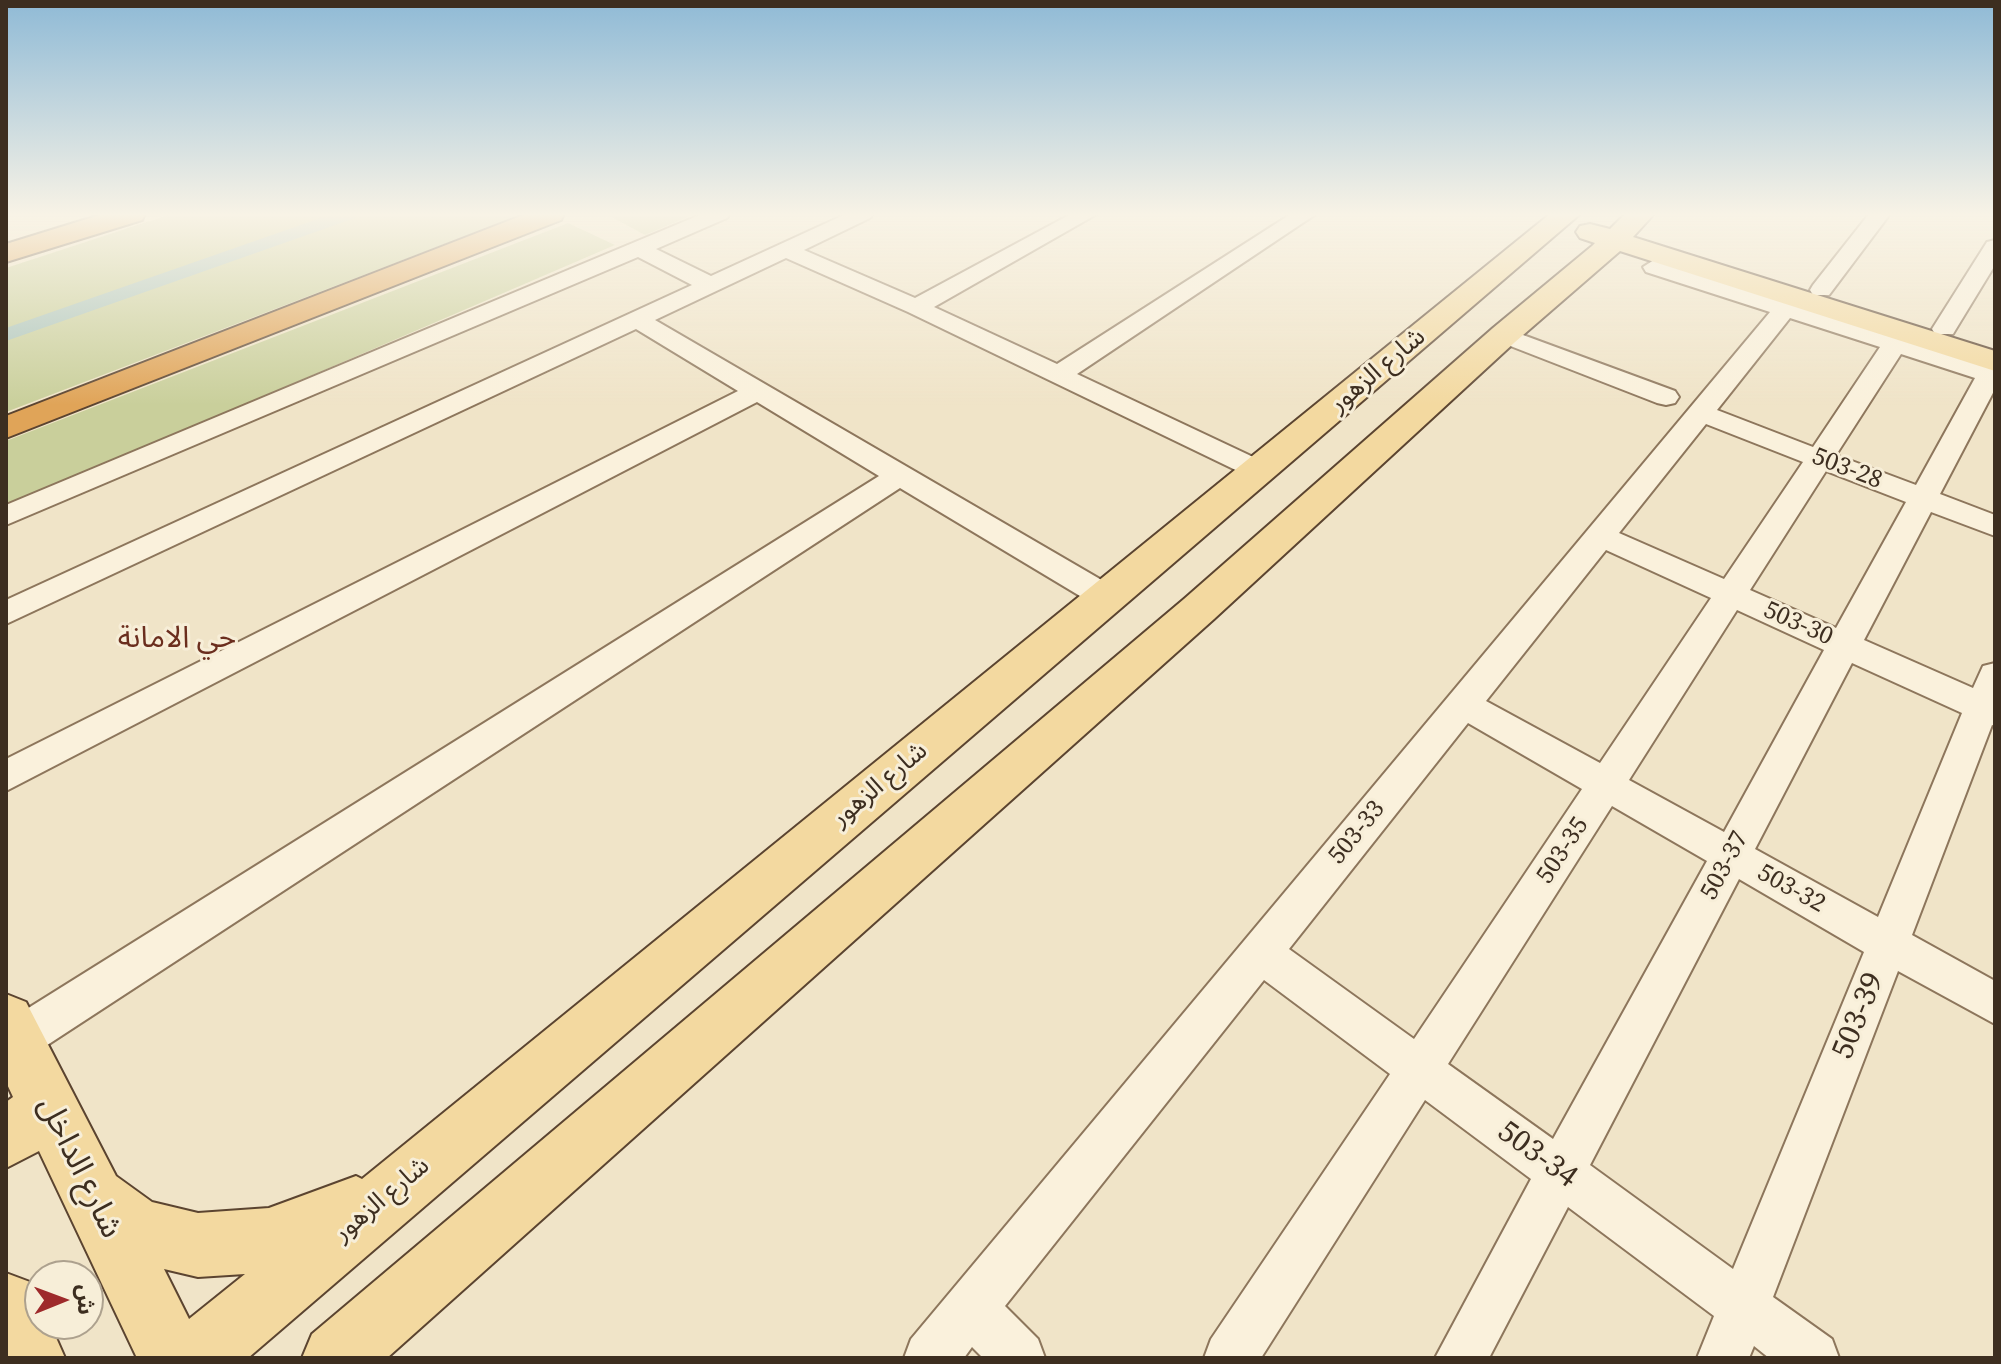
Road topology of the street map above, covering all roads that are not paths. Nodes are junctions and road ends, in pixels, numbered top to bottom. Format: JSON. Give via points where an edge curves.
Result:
{"nodes":[{"id":1,"x":388,"y":278,"type":"edge"},
{"id":2,"x":572,"y":278,"type":"edge"},
{"id":3,"x":697,"y":278,"type":"edge"},
{"id":4,"x":727,"y":278,"type":"edge"},
{"id":5,"x":849,"y":278,"type":"edge"},
{"id":6,"x":970,"y":278,"type":"edge"},
{"id":7,"x":1208,"y":278,"type":"edge"},
{"id":8,"x":1530,"y":278,"type":"edge"},
{"id":9,"x":1556,"y":278,"type":"edge"},
{"id":10,"x":1720,"y":278,"type":"edge"},
{"id":11,"x":1764,"y":278,"type":"edge"},
{"id":12,"x":1831,"y":278,"type":"edge"},
{"id":13,"x":1976,"y":278,"type":"edge"},
{"id":14,"x":711,"y":285,"type":"junction"},
{"id":15,"x":1748,"y":289,"type":"junction"},
{"id":16,"x":1821,"y":290,"type":"junction"},
{"id":17,"x":916,"y":307,"type":"junction"},
{"id":18,"x":1785,"y":309,"type":"junction"},
{"id":19,"x":637,"y":320,"type":"junction"},
{"id":20,"x":1944,"y":329,"type":"junction"},
{"id":21,"x":1504,"y":335,"type":"junction"},
{"id":22,"x":1895,"y":344,"type":"junction"},
{"id":23,"x":1994,"y":364,"type":"edge"},
{"id":24,"x":1056,"y":376,"type":"junction"},
{"id":25,"x":758,"y":391,"type":"junction"},
{"id":26,"x":1683,"y":405,"type":"junction"},
{"id":27,"x":6,"y":428,"type":"edge"},
{"id":28,"x":1820,"y":459,"type":"junction"},
{"id":29,"x":1258,"y":470,"type":"junction"},
{"id":30,"x":900,"y":475,"type":"junction"},
{"id":31,"x":1923,"y":498,"type":"junction"},
{"id":32,"x":6,"y":516,"type":"edge"},
{"id":33,"x":1995,"y":526,"type":"edge"},
{"id":34,"x":1600,"y":536,"type":"junction"},
{"id":35,"x":1731,"y":594,"type":"junction"},
{"id":36,"x":1106,"y":597,"type":"junction"},
{"id":37,"x":6,"y":613,"type":"edge"},
{"id":38,"x":1844,"y":645,"type":"junction"},
{"id":39,"x":1991,"y":698,"type":"edge"},
{"id":40,"x":1463,"y":704,"type":"junction"},
{"id":41,"x":6,"y":776,"type":"edge"},
{"id":42,"x":1606,"y":785,"type":"junction"},
{"id":43,"x":1731,"y":855,"type":"junction"},
{"id":44,"x":1888,"y":944,"type":"junction"},
{"id":45,"x":1260,"y":952,"type":"junction"},
{"id":46,"x":1995,"y":1004,"type":"edge"},
{"id":47,"x":11,"y":1030,"type":"edge"},
{"id":48,"x":1420,"y":1069,"type":"junction"},
{"id":49,"x":27,"y":1123,"type":"edge"},
{"id":50,"x":1561,"y":1173,"type":"junction"},
{"id":51,"x":410,"y":1177,"type":"junction"},
{"id":52,"x":94,"y":1199,"type":"junction"},
{"id":53,"x":461,"y":1249,"type":"junction"},
{"id":54,"x":6,"y":1306,"type":"edge"},
{"id":55,"x":1743,"y":1307,"type":"junction"},
{"id":56,"x":971,"y":1308,"type":"junction"},
{"id":57,"x":31,"y":1358,"type":"edge"},
{"id":58,"x":173,"y":1358,"type":"edge"},
{"id":59,"x":195,"y":1358,"type":"edge"},
{"id":60,"x":336,"y":1358,"type":"edge"},
{"id":61,"x":386,"y":1358,"type":"edge"},
{"id":62,"x":930,"y":1358,"type":"edge"},
{"id":63,"x":1019,"y":1358,"type":"edge"},
{"id":64,"x":1230,"y":1358,"type":"edge"},
{"id":65,"x":1461,"y":1358,"type":"edge"},
{"id":66,"x":1723,"y":1358,"type":"edge"},
{"id":67,"x":1813,"y":1358,"type":"edge"}],
"edges":[{"from":1,"to":27,"type":"highway"},
{"from":2,"to":32,"type":"street"},
{"from":3,"to":14,"type":"street"},
{"from":4,"to":14,"type":"street"},
{"from":5,"to":17,"type":"street"},
{"from":6,"to":17,"type":"street"},
{"from":7,"to":24,"type":"street"},
{"from":8,"to":29,"type":"main road","name":"شارع الزهور"},
{"from":9,"to":21,"type":"main road"},
{"from":10,"to":15,"type":"main road"},
{"from":11,"to":16,"type":"main road"},
{"from":12,"to":16,"type":"street"},
{"from":13,"to":20,"type":"street"},
{"from":14,"to":19,"type":"street"},
{"from":15,"to":18,"type":"street"},
{"from":15,"to":23,"type":"main road"},
{"from":16,"to":20,"type":"main road"},
{"from":17,"to":24,"type":"street"},
{"from":18,"to":22,"type":"street"},
{"from":18,"to":26,"type":"street","name":"503-33"},
{"from":19,"to":25,"type":"street"},
{"from":19,"to":37,"type":"street"},
{"from":20,"to":23,"type":"main road"},
{"from":21,"to":26,"type":"street","name":"503-28"},
{"from":21,"to":53,"type":"main road","via":[[1199,609]]},
{"from":22,"to":23,"type":"street"},
{"from":22,"to":28,"type":"street","name":"503-35"},
{"from":23,"to":31,"type":"street","name":"503-37"},
{"from":24,"to":29,"type":"street"},
{"from":25,"to":30,"type":"street"},
{"from":25,"to":41,"type":"street"},
{"from":26,"to":28,"type":"street","name":"503-28"},
{"from":26,"to":34,"type":"street","name":"503-33"},
{"from":28,"to":31,"type":"street","name":"503-28"},
{"from":28,"to":35,"type":"street","name":"503-35"},
{"from":29,"to":36,"type":"main road","name":"شارع الزهور"},
{"from":30,"to":36,"type":"street"},
{"from":30,"to":47,"type":"street"},
{"from":31,"to":33,"type":"street","name":"503-28"},
{"from":31,"to":38,"type":"street","name":"503-37"},
{"from":34,"to":35,"type":"street","name":"503-30"},
{"from":34,"to":40,"type":"street","name":"503-33"},
{"from":35,"to":38,"type":"street","name":"503-30"},
{"from":35,"to":42,"type":"street","name":"503-35"},
{"from":36,"to":51,"type":"main road","name":"شارع الزهور"},
{"from":38,"to":39,"type":"street","name":"503-30"},
{"from":38,"to":43,"type":"street","name":"503-37"},
{"from":39,"to":44,"type":"street","name":"503-39"},
{"from":40,"to":42,"type":"street","name":"503-32"},
{"from":40,"to":45,"type":"street","name":"503-33"},
{"from":42,"to":43,"type":"street","name":"503-32"},
{"from":42,"to":48,"type":"street","name":"503-35"},
{"from":43,"to":44,"type":"street","name":"503-32"},
{"from":43,"to":50,"type":"street","name":"503-37"},
{"from":44,"to":46,"type":"street","name":"503-32"},
{"from":44,"to":55,"type":"street","name":"503-39"},
{"from":45,"to":48,"type":"street","name":"503-34"},
{"from":45,"to":56,"type":"street","name":"503-33"},
{"from":47,"to":49,"type":"main road","name":"شارع الداخل"},
{"from":48,"to":50,"type":"street","name":"503-34"},
{"from":48,"to":64,"type":"street","name":"503-35"},
{"from":49,"to":52,"type":"main road","name":"شارع الداخل"},
{"from":50,"to":55,"type":"street","name":"503-34"},
{"from":50,"to":65,"type":"street","name":"503-37"},
{"from":51,"to":52,"type":"main road","via":[[342,1216],[269,1240],[198,1245],[138,1231]]},
{"from":51,"to":59,"type":"main road","name":"شارع الزهور"},
{"from":52,"to":58,"type":"main road","name":"شارع الداخل"},
{"from":53,"to":60,"type":"main road"},
{"from":53,"to":61,"type":"main road","via":[[415,1308]]},
{"from":54,"to":57,"type":"main road"},
{"from":55,"to":66,"type":"street","name":"503-39"},
{"from":55,"to":67,"type":"street","name":"503-34"},
{"from":56,"to":62,"type":"street","name":"503-33"},
{"from":56,"to":63,"type":"street"}]}
